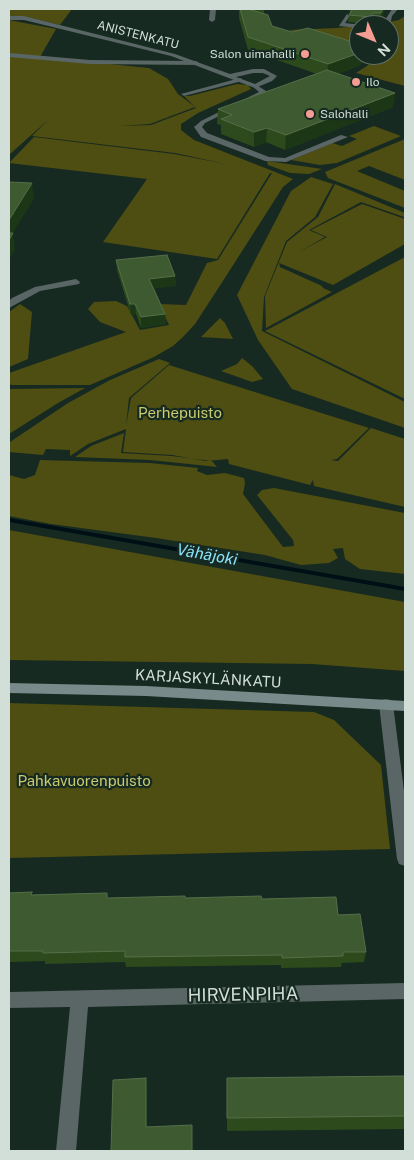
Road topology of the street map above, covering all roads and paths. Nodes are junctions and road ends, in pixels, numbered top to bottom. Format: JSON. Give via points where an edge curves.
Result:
{"nodes":[{"id":1,"x":213,"y":9,"type":"edge"},
{"id":2,"x":347,"y":16,"type":"edge"},
{"id":3,"x":9,"y":18,"type":"edge"},
{"id":4,"x":212,"y":20,"type":"dead end"},
{"id":5,"x":349,"y":25,"type":"edge"},
{"id":6,"x":9,"y":55,"type":"edge"},
{"id":7,"x":196,"y":63,"type":"junction"},
{"id":8,"x":231,"y":76,"type":"junction"},
{"id":9,"x":240,"y":80,"type":"junction"},
{"id":10,"x":255,"y":86,"type":"junction"},
{"id":11,"x":184,"y":94,"type":"dead end"},
{"id":12,"x":344,"y":137,"type":"dead end"},
{"id":13,"x":76,"y":282,"type":"dead end"},
{"id":14,"x":9,"y":306,"type":"edge"},
{"id":15,"x":9,"y":688,"type":"edge"},
{"id":16,"x":386,"y":704,"type":"junction"},
{"id":17,"x":405,"y":706,"type":"edge"},
{"id":18,"x":405,"y":860,"type":"edge"},
{"id":19,"x":405,"y":991,"type":"edge"},
{"id":20,"x":9,"y":1000,"type":"edge"},
{"id":21,"x":80,"y":1000,"type":"junction"},
{"id":22,"x":66,"y":1151,"type":"edge"}],
"edges":[{"from":1,"to":4,"type":"street"},
{"from":2,"to":5,"type":"street","via":[[342,25]]},
{"from":3,"to":7,"type":"street","name":"ANISTENKATU","via":[[58,26],[173,54]]},
{"from":6,"to":7,"type":"street","via":[[90,62]]},
{"from":7,"to":8,"type":"street","name":"ANISTENKATU"},
{"from":8,"to":9,"type":"street","name":"ANISTENKATU"},
{"from":8,"to":10,"type":"street","via":[[264,71],[274,76]]},
{"from":9,"to":10,"type":"street","name":"ANISTENKATU"},
{"from":9,"to":11,"type":"street"},
{"from":10,"to":12,"type":"street","via":[[264,92],[203,122],[198,127],[204,135],[268,159],[286,160]]},
{"from":13,"to":14,"type":"street","via":[[38,289]]},
{"from":15,"to":16,"type":"street","name":"KARJASKYLÄNKATU","via":[[146,691]]},
{"from":16,"to":17,"type":"street","name":"KARJASKYLÄNKATU"},
{"from":16,"to":18,"type":"street"},
{"from":19,"to":21,"type":"street","name":"HIRVENPIHA"},
{"from":20,"to":21,"type":"street","name":"HIRVENPIHA"},
{"from":21,"to":22,"type":"street"}]}
